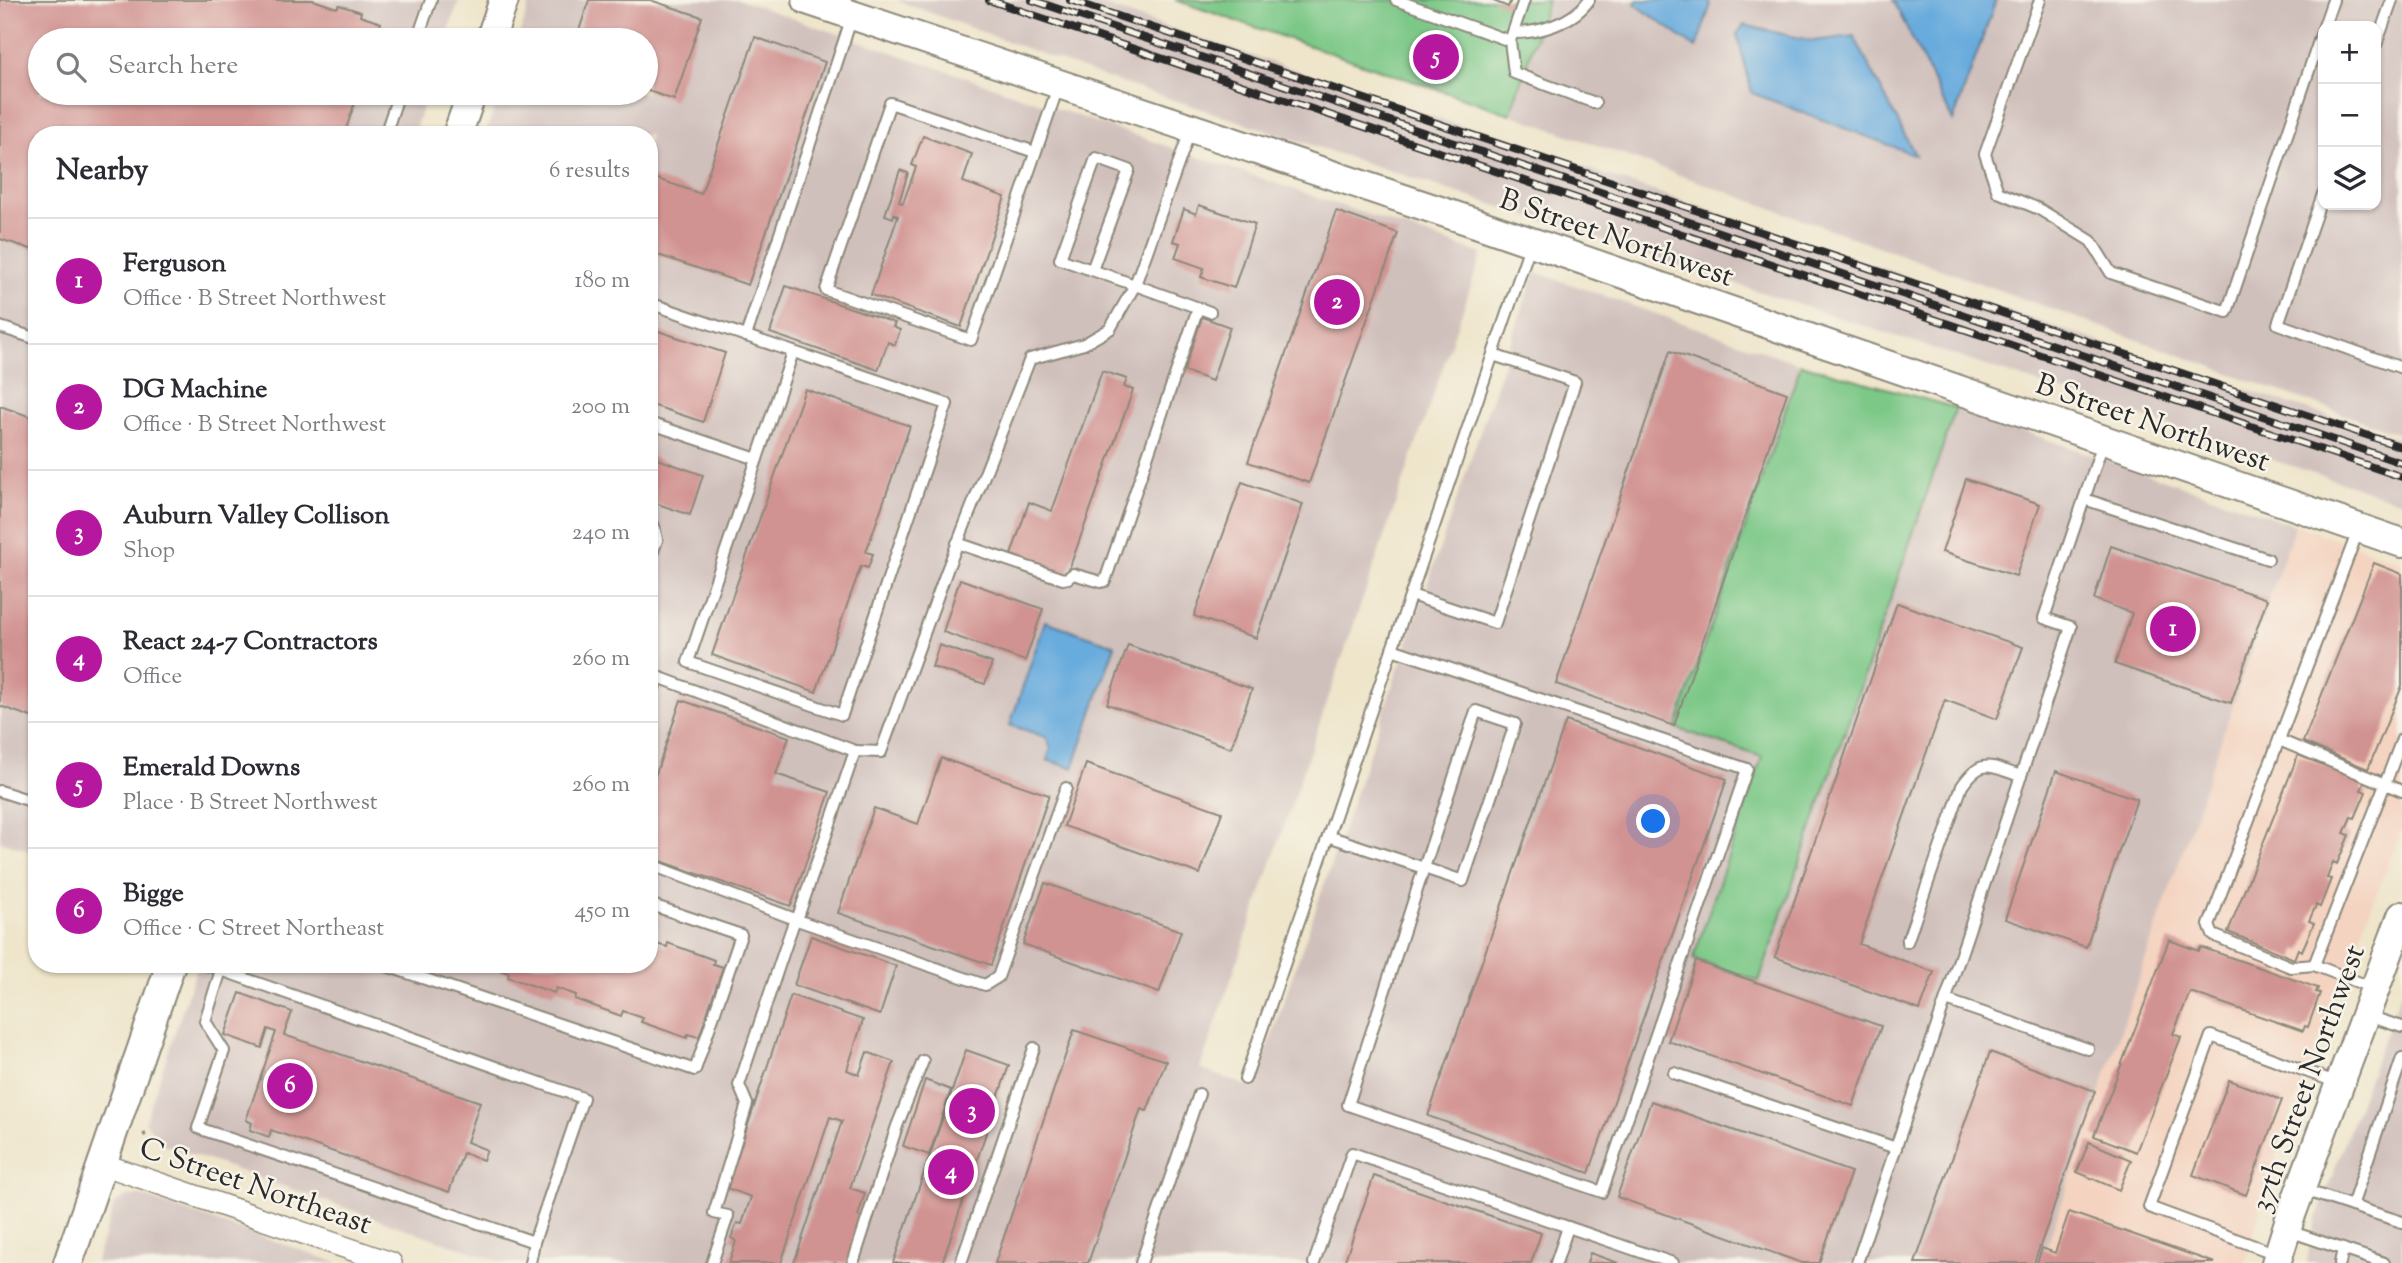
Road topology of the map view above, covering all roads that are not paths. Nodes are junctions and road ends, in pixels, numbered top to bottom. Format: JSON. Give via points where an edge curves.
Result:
{"nodes":[{"id":1,"x":431,"y":0,"type":"edge"},
{"id":2,"x":504,"y":0,"type":"edge"},
{"id":3,"x":807,"y":0,"type":"edge"},
{"id":4,"x":1396,"y":0,"type":"edge"},
{"id":5,"x":1524,"y":0,"type":"edge"},
{"id":6,"x":1589,"y":0,"type":"edge"},
{"id":7,"x":2040,"y":0,"type":"edge"},
{"id":8,"x":2333,"y":0,"type":"edge"},
{"id":9,"x":2392,"y":0,"type":"edge"},
{"id":10,"x":853,"y":15,"type":"junction"},
{"id":11,"x":2326,"y":21,"type":"edge"},
{"id":12,"x":421,"y":28,"type":"edge"},
{"id":13,"x":494,"y":28,"type":"edge"},
{"id":14,"x":2381,"y":31,"type":"edge"},
{"id":15,"x":1511,"y":37,"type":"junction"},
{"id":16,"x":2318,"y":46,"type":"edge"},
{"id":17,"x":1059,"y":84,"type":"junction"},
{"id":18,"x":1595,"y":103,"type":"dead end"},
{"id":19,"x":395,"y":105,"type":"edge"},
{"id":20,"x":468,"y":105,"type":"edge"},
{"id":21,"x":388,"y":126,"type":"edge"},
{"id":22,"x":460,"y":126,"type":"edge"},
{"id":23,"x":1191,"y":128,"type":"junction"},
{"id":24,"x":1035,"y":152,"type":"junction"},
{"id":25,"x":2318,"y":208,"type":"edge"},
{"id":26,"x":1531,"y":243,"type":"junction"},
{"id":27,"x":1093,"y":270,"type":"junction"},
{"id":28,"x":1135,"y":285,"type":"junction"},
{"id":29,"x":658,"y":306,"type":"edge"},
{"id":30,"x":1198,"y":309,"type":"junction"},
{"id":31,"x":1210,"y":312,"type":"dead end"},
{"id":32,"x":0,"y":327,"type":"edge"},
{"id":33,"x":28,"y":336,"type":"edge"},
{"id":34,"x":746,"y":336,"type":"junction"},
{"id":35,"x":793,"y":352,"type":"junction"},
{"id":36,"x":1493,"y":355,"type":"junction"},
{"id":37,"x":2402,"y":368,"type":"edge"},
{"id":38,"x":658,"y":426,"type":"edge"},
{"id":39,"x":2104,"y":440,"type":"junction"},
{"id":40,"x":757,"y":459,"type":"junction"},
{"id":41,"x":2084,"y":499,"type":"junction"},
{"id":42,"x":2359,"y":528,"type":"junction"},
{"id":43,"x":957,"y":543,"type":"junction"},
{"id":44,"x":2402,"y":543,"type":"edge"},
{"id":45,"x":2269,"y":559,"type":"dead end"},
{"id":46,"x":1410,"y":595,"type":"junction"},
{"id":47,"x":1392,"y":649,"type":"junction"},
{"id":48,"x":658,"y":677,"type":"edge"},
{"id":49,"x":2402,"y":739,"type":"edge"},
{"id":50,"x":2279,"y":740,"type":"junction"},
{"id":51,"x":855,"y":751,"type":"junction"},
{"id":52,"x":2021,"y":776,"type":"junction"},
{"id":53,"x":2385,"y":784,"type":"junction"},
{"id":54,"x":1066,"y":788,"type":"dead end"},
{"id":55,"x":0,"y":791,"type":"edge"},
{"id":56,"x":2402,"y":791,"type":"edge"},
{"id":57,"x":28,"y":800,"type":"edge"},
{"id":58,"x":1328,"y":836,"type":"junction"},
{"id":59,"x":658,"y":867,"type":"edge"},
{"id":60,"x":1424,"y":868,"type":"junction"},
{"id":61,"x":658,"y":907,"type":"edge"},
{"id":62,"x":796,"y":919,"type":"junction"},
{"id":63,"x":2400,"y":927,"type":"edge"},
{"id":64,"x":1907,"y":942,"type":"dead end"},
{"id":65,"x":2314,"y":965,"type":"junction"},
{"id":66,"x":168,"y":973,"type":"edge"},
{"id":67,"x":220,"y":973,"type":"edge"},
{"id":68,"x":229,"y":973,"type":"edge"},
{"id":69,"x":408,"y":973,"type":"edge"},
{"id":70,"x":1946,"y":1000,"type":"junction"},
{"id":71,"x":2370,"y":1002,"type":"junction"},
{"id":72,"x":2402,"y":1027,"type":"edge"},
{"id":73,"x":1034,"y":1048,"type":"dead end"},
{"id":74,"x":2088,"y":1049,"type":"dead end"},
{"id":75,"x":2402,"y":1058,"type":"edge"},
{"id":76,"x":923,"y":1061,"type":"dead end"},
{"id":77,"x":1674,"y":1073,"type":"dead end"},
{"id":78,"x":1245,"y":1079,"type":"dead end"},
{"id":79,"x":2340,"y":1084,"type":"junction"},
{"id":80,"x":1199,"y":1094,"type":"dead end"},
{"id":81,"x":1896,"y":1148,"type":"junction"},
{"id":82,"x":102,"y":1164,"type":"junction"},
{"id":83,"x":2301,"y":1189,"type":"junction"},
{"id":84,"x":2352,"y":1206,"type":"junction"},
{"id":85,"x":2402,"y":1222,"type":"edge"},
{"id":86,"x":1568,"y":1227,"type":"junction"},
{"id":87,"x":534,"y":1241,"type":"junction"},
{"id":88,"x":2280,"y":1249,"type":"edge"},
{"id":89,"x":2343,"y":1249,"type":"junction"},
{"id":90,"x":68,"y":1263,"type":"edge"},
{"id":91,"x":391,"y":1263,"type":"edge"},
{"id":92,"x":530,"y":1263,"type":"edge"},
{"id":93,"x":712,"y":1263,"type":"edge"},
{"id":94,"x":853,"y":1263,"type":"edge"},
{"id":95,"x":961,"y":1263,"type":"edge"},
{"id":96,"x":1141,"y":1263,"type":"edge"},
{"id":97,"x":1314,"y":1263,"type":"edge"},
{"id":98,"x":1556,"y":1263,"type":"edge"},
{"id":99,"x":1673,"y":1263,"type":"edge"},
{"id":100,"x":1857,"y":1263,"type":"edge"},
{"id":101,"x":2340,"y":1263,"type":"edge"},
{"id":102,"x":2384,"y":1263,"type":"edge"}],
"edges":[{"from":1,"to":12,"type":"lane"},
{"from":2,"to":13,"type":"street"},
{"from":3,"to":10,"type":"street","name":"B Street Northwest"},
{"from":4,"to":15,"type":"lane"},
{"from":5,"to":15,"type":"lane"},
{"from":6,"to":15,"type":"lane","via":[[1575,15]]},
{"from":7,"to":16,"type":"lane","via":[[1985,153],[1998,192],[2039,209],[2091,241],[2111,273],[2228,312]]},
{"from":8,"to":11,"type":"lane"},
{"from":9,"to":14,"type":"lane"},
{"from":10,"to":17,"type":"street","name":"B Street Northwest"},
{"from":10,"to":34,"type":"lane"},
{"from":15,"to":18,"type":"lane","via":[[1514,73]]},
{"from":17,"to":23,"type":"street","name":"B Street Northwest"},
{"from":17,"to":24,"type":"lane"},
{"from":19,"to":21,"type":"lane"},
{"from":20,"to":22,"type":"street"},
{"from":23,"to":26,"type":"street","name":"B Street Northwest"},
{"from":23,"to":28,"type":"lane"},
{"from":24,"to":24,"type":"lane","via":[[971,340],[827,290],[890,103]]},
{"from":25,"to":37,"type":"lane","via":[[2278,324]]},
{"from":26,"to":36,"type":"lane"},
{"from":26,"to":39,"type":"street","name":"B Street Northwest"},
{"from":27,"to":27,"type":"lane","via":[[1060,259],[1097,158],[1129,170]]},
{"from":27,"to":28,"type":"lane"},
{"from":28,"to":30,"type":"lane"},
{"from":28,"to":43,"type":"lane","via":[[1110,329],[1084,344],[1030,359]]},
{"from":29,"to":34,"type":"lane"},
{"from":30,"to":31,"type":"lane"},
{"from":30,"to":43,"type":"lane","via":[[1105,581],[1073,574],[1063,579]]},
{"from":32,"to":33,"type":"lane"},
{"from":34,"to":35,"type":"lane"},
{"from":35,"to":40,"type":"lane"},
{"from":35,"to":40,"type":"lane","via":[[947,404],[842,715],[688,662]]},
{"from":36,"to":46,"type":"lane"},
{"from":36,"to":46,"type":"lane","via":[[1575,382],[1495,623]]},
{"from":38,"to":40,"type":"lane"},
{"from":39,"to":41,"type":"lane"},
{"from":39,"to":42,"type":"street","name":"B Street Northwest"},
{"from":41,"to":45,"type":"lane"},
{"from":41,"to":52,"type":"lane","via":[[2044,618],[2071,627]]},
{"from":42,"to":44,"type":"street","name":"B Street Northwest"},
{"from":42,"to":50,"type":"lane"},
{"from":43,"to":51,"type":"lane","via":[[881,752]]},
{"from":46,"to":47,"type":"lane"},
{"from":47,"to":58,"type":"lane"},
{"from":47,"to":60,"type":"lane","via":[[1747,769],[1602,1192],[1348,1105]]},
{"from":48,"to":51,"type":"lane"},
{"from":49,"to":53,"type":"lane"},
{"from":50,"to":53,"type":"lane"},
{"from":50,"to":65,"type":"lane","via":[[2209,925],[2213,935],[2291,967]]},
{"from":51,"to":62,"type":"lane"},
{"from":52,"to":64,"type":"lane","via":[[1983,766],[1973,769],[1962,786]]},
{"from":52,"to":70,"type":"lane"},
{"from":53,"to":56,"type":"lane"},
{"from":53,"to":65,"type":"lane"},
{"from":54,"to":62,"type":"lane","via":[[998,977],[985,985]]},
{"from":55,"to":57,"type":"lane"},
{"from":58,"to":60,"type":"lane"},
{"from":58,"to":78,"type":"lane"},
{"from":59,"to":62,"type":"lane"},
{"from":60,"to":60,"type":"lane","via":[[1476,711],[1515,724],[1463,881]]},
{"from":61,"to":69,"type":"lane","via":[[741,934],[695,1070]]},
{"from":62,"to":93,"type":"lane","via":[[739,1086],[747,1104],[713,1213],[728,1216]]},
{"from":63,"to":71,"type":"street","name":"37th Street Northwest"},
{"from":65,"to":71,"type":"lane"},
{"from":66,"to":82,"type":"street"},
{"from":67,"to":87,"type":"lane","via":[[205,1021],[224,1051],[198,1128]]},
{"from":68,"to":87,"type":"lane","via":[[583,1098]]},
{"from":70,"to":74,"type":"lane"},
{"from":70,"to":81,"type":"lane"},
{"from":71,"to":72,"type":"lane"},
{"from":71,"to":79,"type":"street","name":"37th Street Northwest"},
{"from":73,"to":95,"type":"lane"},
{"from":75,"to":84,"type":"lane"},
{"from":76,"to":94,"type":"lane"},
{"from":77,"to":81,"type":"lane"},
{"from":79,"to":83,"type":"street","name":"37th Street Northwest"},
{"from":79,"to":88,"type":"lane","via":[[2211,1036],[2149,1206]]},
{"from":80,"to":96,"type":"lane"},
{"from":81,"to":100,"type":"lane"},
{"from":82,"to":90,"type":"street"},
{"from":82,"to":91,"type":"street","name":"C Street Northeast"},
{"from":83,"to":84,"type":"lane"},
{"from":83,"to":88,"type":"street","name":"37th Street Northwest"},
{"from":84,"to":85,"type":"lane"},
{"from":86,"to":97,"type":"lane","via":[[1352,1153]]},
{"from":86,"to":98,"type":"lane"},
{"from":86,"to":99,"type":"lane"},
{"from":87,"to":92,"type":"lane"},
{"from":88,"to":89,"type":"lane"},
{"from":89,"to":101,"type":"lane"},
{"from":89,"to":102,"type":"lane"}]}
